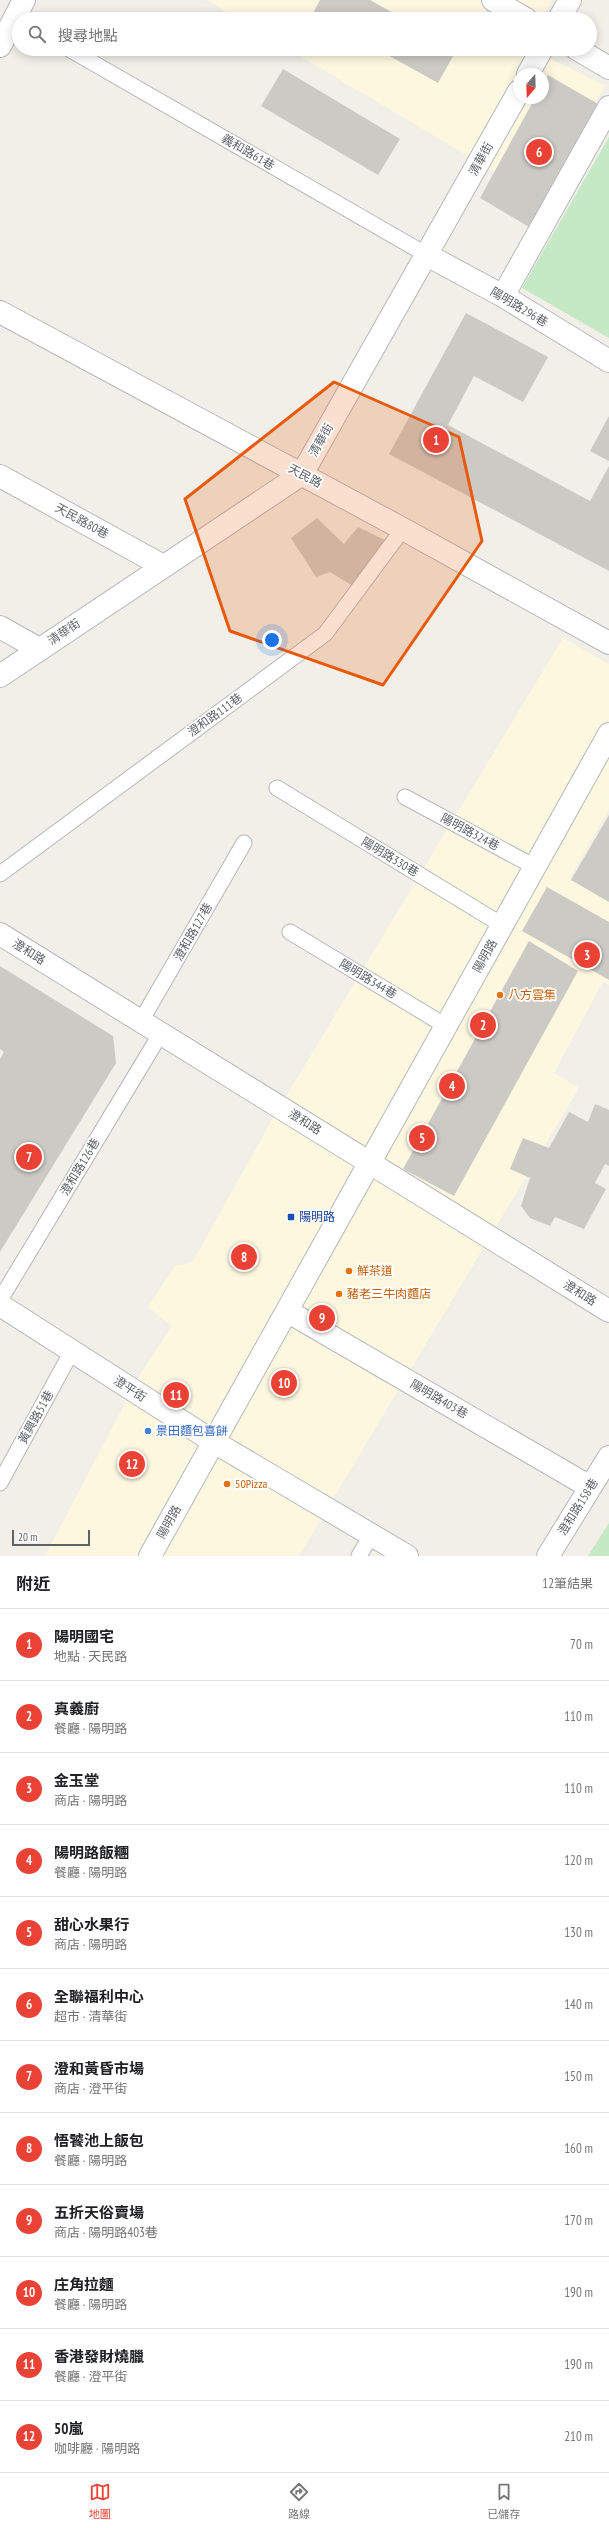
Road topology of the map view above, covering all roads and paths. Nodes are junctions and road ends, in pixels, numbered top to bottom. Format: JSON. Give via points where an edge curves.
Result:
{"nodes":[{"id":1,"x":493,"y":0,"type":"edge"},
{"id":2,"x":570,"y":0,"type":"edge"},
{"id":3,"x":514,"y":12,"type":"edge"},
{"id":4,"x":563,"y":12,"type":"edge"},
{"id":5,"x":12,"y":17,"type":"edge"},
{"id":6,"x":0,"y":46,"type":"edge"},
{"id":7,"x":81,"y":56,"type":"edge"},
{"id":8,"x":538,"y":56,"type":"edge"},
{"id":9,"x":589,"y":56,"type":"edge"},
{"id":10,"x":531,"y":68,"type":"edge"},
{"id":11,"x":609,"y":68,"type":"edge"},
{"id":12,"x":513,"y":102,"type":"edge"},
{"id":13,"x":609,"y":107,"type":"edge"},
{"id":14,"x":427,"y":255,"type":"junction"},
{"id":15,"x":503,"y":296,"type":"junction"},
{"id":16,"x":0,"y":312,"type":"edge"},
{"id":17,"x":609,"y":360,"type":"edge"},
{"id":18,"x":302,"y":474,"type":"junction"},
{"id":19,"x":0,"y":476,"type":"edge"},
{"id":20,"x":403,"y":528,"type":"junction"},
{"id":21,"x":163,"y":566,"type":"junction"},
{"id":22,"x":0,"y":627,"type":"edge"},
{"id":23,"x":609,"y":643,"type":"edge"},
{"id":24,"x":39,"y":649,"type":"junction"},
{"id":25,"x":0,"y":676,"type":"edge"},
{"id":26,"x":609,"y":734,"type":"edge"},
{"id":27,"x":277,"y":788,"type":"dead end"},
{"id":28,"x":405,"y":797,"type":"dead end"},
{"id":29,"x":244,"y":843,"type":"dead end"},
{"id":30,"x":535,"y":867,"type":"junction"},
{"id":31,"x":0,"y":874,"type":"edge"},
{"id":32,"x":502,"y":925,"type":"junction"},
{"id":33,"x":290,"y":932,"type":"dead end"},
{"id":34,"x":0,"y":934,"type":"edge"},
{"id":35,"x":141,"y":1021,"type":"junction"},
{"id":36,"x":446,"y":1026,"type":"junction"},
{"id":37,"x":161,"y":1033,"type":"junction"},
{"id":38,"x":370,"y":1162,"type":"junction"},
{"id":39,"x":0,"y":1300,"type":"edge"},
{"id":40,"x":0,"y":1305,"type":"edge"},
{"id":41,"x":287,"y":1310,"type":"junction"},
{"id":42,"x":609,"y":1310,"type":"edge"},
{"id":43,"x":72,"y":1351,"type":"junction"},
{"id":44,"x":214,"y":1442,"type":"junction"},
{"id":45,"x":609,"y":1457,"type":"edge"},
{"id":46,"x":0,"y":1483,"type":"edge"},
{"id":47,"x":590,"y":1487,"type":"junction"},
{"id":48,"x":371,"y":1535,"type":"junction"},
{"id":49,"x":150,"y":1556,"type":"edge"},
{"id":50,"x":359,"y":1556,"type":"edge"},
{"id":51,"x":407,"y":1556,"type":"edge"},
{"id":52,"x":548,"y":1556,"type":"edge"}],
"edges":[{"from":1,"to":3,"type":"street"},
{"from":2,"to":4,"type":"street"},
{"from":5,"to":6,"type":"street"},
{"from":7,"to":14,"type":"lane","name":"義和路61巷"},
{"from":8,"to":10,"type":"street"},
{"from":9,"to":11,"type":"street"},
{"from":12,"to":14,"type":"street","name":"清華街"},
{"from":13,"to":15,"type":"street"},
{"from":14,"to":15,"type":"street","name":"陽明路296巷"},
{"from":14,"to":18,"type":"street","name":"清華街"},
{"from":15,"to":17,"type":"street","name":"陽明路296巷"},
{"from":16,"to":18,"type":"street","name":"天民路"},
{"from":18,"to":20,"type":"street","name":"天民路"},
{"from":18,"to":21,"type":"street","name":"清華街"},
{"from":19,"to":21,"type":"street","name":"天民路80巷"},
{"from":20,"to":23,"type":"street","name":"天民路"},
{"from":20,"to":31,"type":"lane","name":"澄和路111巷","via":[[325,634]]},
{"from":21,"to":24,"type":"street","name":"清華街"},
{"from":22,"to":24,"type":"street"},
{"from":24,"to":25,"type":"street","name":"清華街"},
{"from":26,"to":30,"type":"street","name":"陽明路"},
{"from":27,"to":32,"type":"lane","name":"陽明路330巷"},
{"from":28,"to":30,"type":"lane","name":"陽明路324巷"},
{"from":29,"to":35,"type":"lane","name":"澄和路127巷"},
{"from":30,"to":32,"type":"street","name":"陽明路"},
{"from":32,"to":36,"type":"street","name":"陽明路"},
{"from":33,"to":36,"type":"lane","name":"陽明路344巷"},
{"from":34,"to":35,"type":"street","name":"澄和路"},
{"from":35,"to":37,"type":"street","name":"澄和路"},
{"from":36,"to":38,"type":"street","name":"陽明路"},
{"from":37,"to":38,"type":"street","name":"澄和路"},
{"from":37,"to":39,"type":"lane","name":"澄和路126巷"},
{"from":38,"to":41,"type":"street","name":"陽明路"},
{"from":38,"to":42,"type":"street","name":"澄和路"},
{"from":40,"to":43,"type":"street","name":"澄平街"},
{"from":41,"to":44,"type":"street","name":"陽明路"},
{"from":41,"to":47,"type":"street","name":"陽明路403巷"},
{"from":43,"to":44,"type":"street","name":"澄平街"},
{"from":43,"to":46,"type":"lane","name":"黃興路51巷"},
{"from":44,"to":48,"type":"street","name":"澄平街"},
{"from":44,"to":49,"type":"street","name":"陽明路"},
{"from":45,"to":47,"type":"street","name":"澄和路158巷"},
{"from":47,"to":52,"type":"street","name":"澄和路158巷"},
{"from":48,"to":50,"type":"lane"},
{"from":48,"to":51,"type":"street","name":"澄平街"}]}
